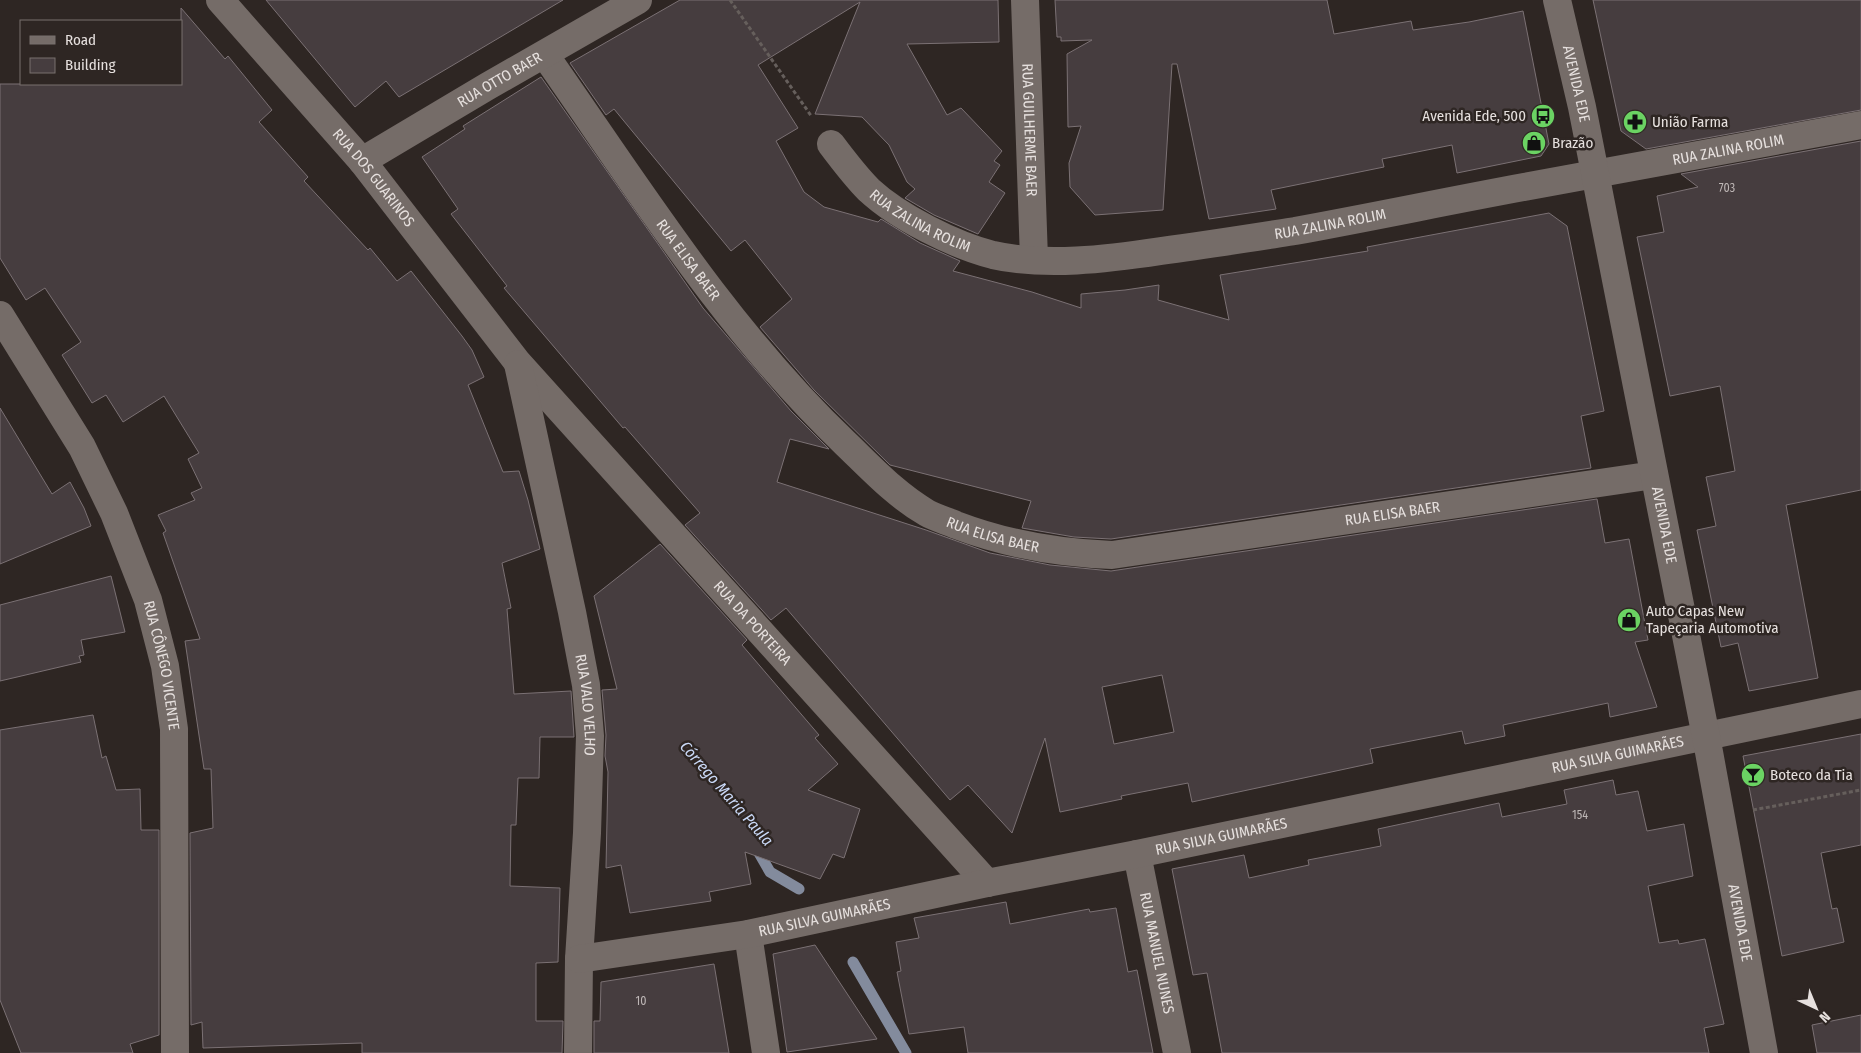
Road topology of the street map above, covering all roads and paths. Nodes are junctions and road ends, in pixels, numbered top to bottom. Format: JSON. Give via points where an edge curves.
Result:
{"nodes":[{"id":1,"x":220,"y":0,"type":"edge"},
{"id":2,"x":638,"y":0,"type":"edge"},
{"id":3,"x":730,"y":0,"type":"edge"},
{"id":4,"x":1025,"y":0,"type":"edge"},
{"id":5,"x":1557,"y":0,"type":"edge"},
{"id":6,"x":545,"y":55,"type":"junction"},
{"id":7,"x":1861,"y":125,"type":"edge"},
{"id":8,"x":831,"y":144,"type":"joint"},
{"id":9,"x":362,"y":161,"type":"junction"},
{"id":10,"x":1595,"y":174,"type":"junction"},
{"id":11,"x":1034,"y":260,"type":"junction"},
{"id":12,"x":0,"y":315,"type":"edge"},
{"id":13,"x":518,"y":362,"type":"junction"},
{"id":14,"x":1654,"y":475,"type":"junction"},
{"id":15,"x":1861,"y":704,"type":"edge"},
{"id":16,"x":1705,"y":736,"type":"junction"},
{"id":17,"x":1861,"y":790,"type":"edge"},
{"id":18,"x":1720,"y":816,"type":"junction"},
{"id":19,"x":1137,"y":854,"type":"junction"},
{"id":20,"x":987,"y":883,"type":"junction"},
{"id":21,"x":748,"y":934,"type":"junction"},
{"id":22,"x":579,"y":958,"type":"junction"},
{"id":23,"x":175,"y":1053,"type":"edge"},
{"id":24,"x":578,"y":1053,"type":"edge"},
{"id":25,"x":766,"y":1053,"type":"edge"},
{"id":26,"x":1177,"y":1053,"type":"edge"},
{"id":27,"x":1764,"y":1053,"type":"edge"}],
"edges":[{"from":1,"to":9,"type":"street","name":"RUA DOS GUARINOS"},
{"from":2,"to":6,"type":"street","name":"RUA OTTO BAER"},
{"from":3,"to":8,"type":"path"},
{"from":4,"to":11,"type":"street","name":"RUA GUILHERME BAER"},
{"from":5,"to":10,"type":"street","name":"AVENIDA EDE"},
{"from":6,"to":9,"type":"street","name":"RUA OTTO BAER"},
{"from":6,"to":14,"type":"street","name":"RUA ELISA BAER","via":[[722,306],[819,418],[902,498],[929,515],[971,531],[1043,549],[1112,555]]},
{"from":7,"to":10,"type":"street","name":"RUA ZALINA ROLIM"},
{"from":8,"to":11,"type":"street","name":"RUA ZALINA ROLIM","via":[[871,192],[894,209],[970,248]]},
{"from":9,"to":13,"type":"street","name":"RUA DOS GUARINOS"},
{"from":10,"to":11,"type":"street","name":"RUA ZALINA ROLIM","via":[[1229,242],[1104,259]]},
{"from":10,"to":14,"type":"street","name":"AVENIDA EDE"},
{"from":12,"to":23,"type":"street","name":"RUA CÔNEGO VICENTE","via":[[82,447],[114,514],[148,600],[165,666],[174,729]]},
{"from":13,"to":20,"type":"street","name":"RUA DA PORTEIRA"},
{"from":13,"to":22,"type":"street","name":"RUA VALO VELHO","via":[[586,685],[590,736]]},
{"from":14,"to":16,"type":"street","name":"AVENIDA EDE"},
{"from":15,"to":16,"type":"street","name":"RUA SILVA GUIMARÃES"},
{"from":16,"to":18,"type":"street","name":"AVENIDA EDE"},
{"from":16,"to":19,"type":"street","name":"RUA SILVA GUIMARÃES"},
{"from":17,"to":18,"type":"path"},
{"from":18,"to":27,"type":"street","name":"AVENIDA EDE"},
{"from":19,"to":20,"type":"street","name":"RUA SILVA GUIMARÃES"},
{"from":19,"to":26,"type":"street","name":"RUA MANUEL NUNES"},
{"from":20,"to":21,"type":"street","name":"RUA SILVA GUIMARÃES"},
{"from":21,"to":22,"type":"street","name":"RUA SILVA GUIMARÃES"},
{"from":21,"to":25,"type":"street"},
{"from":22,"to":24,"type":"street","name":"RUA VALO VELHO"}]}
